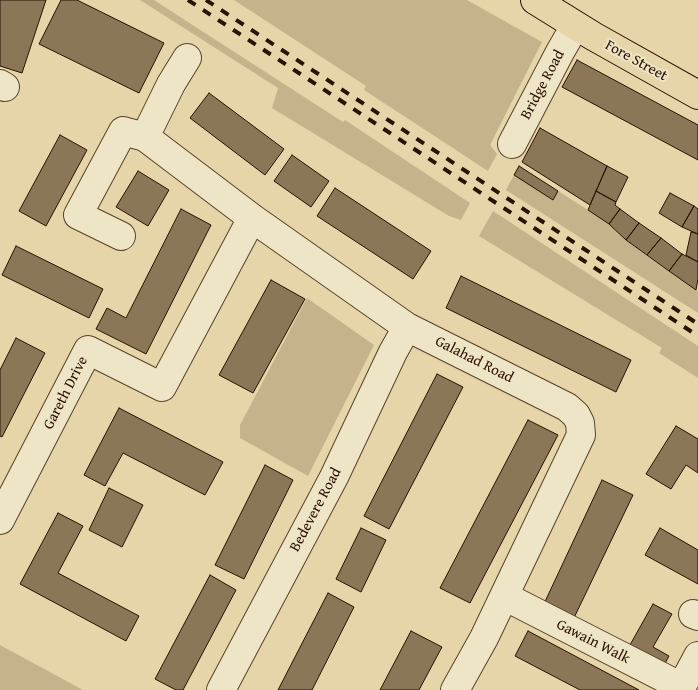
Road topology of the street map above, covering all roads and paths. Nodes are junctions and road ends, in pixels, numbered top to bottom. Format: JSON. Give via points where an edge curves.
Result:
{"nodes":[{"id":1,"x":535,"y":0,"type":"edge"},
{"id":2,"x":575,"y":26,"type":"junction"},
{"id":3,"x":187,"y":58,"type":"dead end"},
{"id":4,"x":698,"y":94,"type":"edge"},
{"id":5,"x":134,"y":134,"type":"junction"},
{"id":6,"x":512,"y":144,"type":"dead end"},
{"id":7,"x":252,"y":218,"type":"junction"},
{"id":8,"x":121,"y":236,"type":"dead end"},
{"id":9,"x":407,"y":327,"type":"junction"},
{"id":10,"x":0,"y":520,"type":"edge"},
{"id":11,"x":504,"y":596,"type":"junction"},
{"id":12,"x":698,"y":656,"type":"edge"},
{"id":13,"x":681,"y":689,"type":"edge"},
{"id":14,"x":221,"y":690,"type":"edge"},
{"id":15,"x":455,"y":690,"type":"edge"}],
"edges":[{"from":1,"to":2,"type":"main road","name":"Fore Street"},
{"from":2,"to":4,"type":"main road","name":"Fore Street"},
{"from":2,"to":6,"type":"street","name":"Bridge Road"},
{"from":3,"to":5,"type":"street"},
{"from":5,"to":7,"type":"street","name":"Galahad Road"},
{"from":5,"to":8,"type":"street","via":[[78,215]]},
{"from":7,"to":9,"type":"street","name":"Galahad Road"},
{"from":7,"to":10,"type":"street","name":"Gareth Drive","via":[[162,387],[88,350]]},
{"from":9,"to":11,"type":"street","name":"Galahad Road","via":[[567,408],[580,423],[581,435]]},
{"from":9,"to":14,"type":"street","name":"Bedevere Road","via":[[334,477]]},
{"from":11,"to":13,"type":"street","name":"Gawain Walk"},
{"from":11,"to":15,"type":"street","name":"Galahad Road"},
{"from":12,"to":13,"type":"street"}]}
